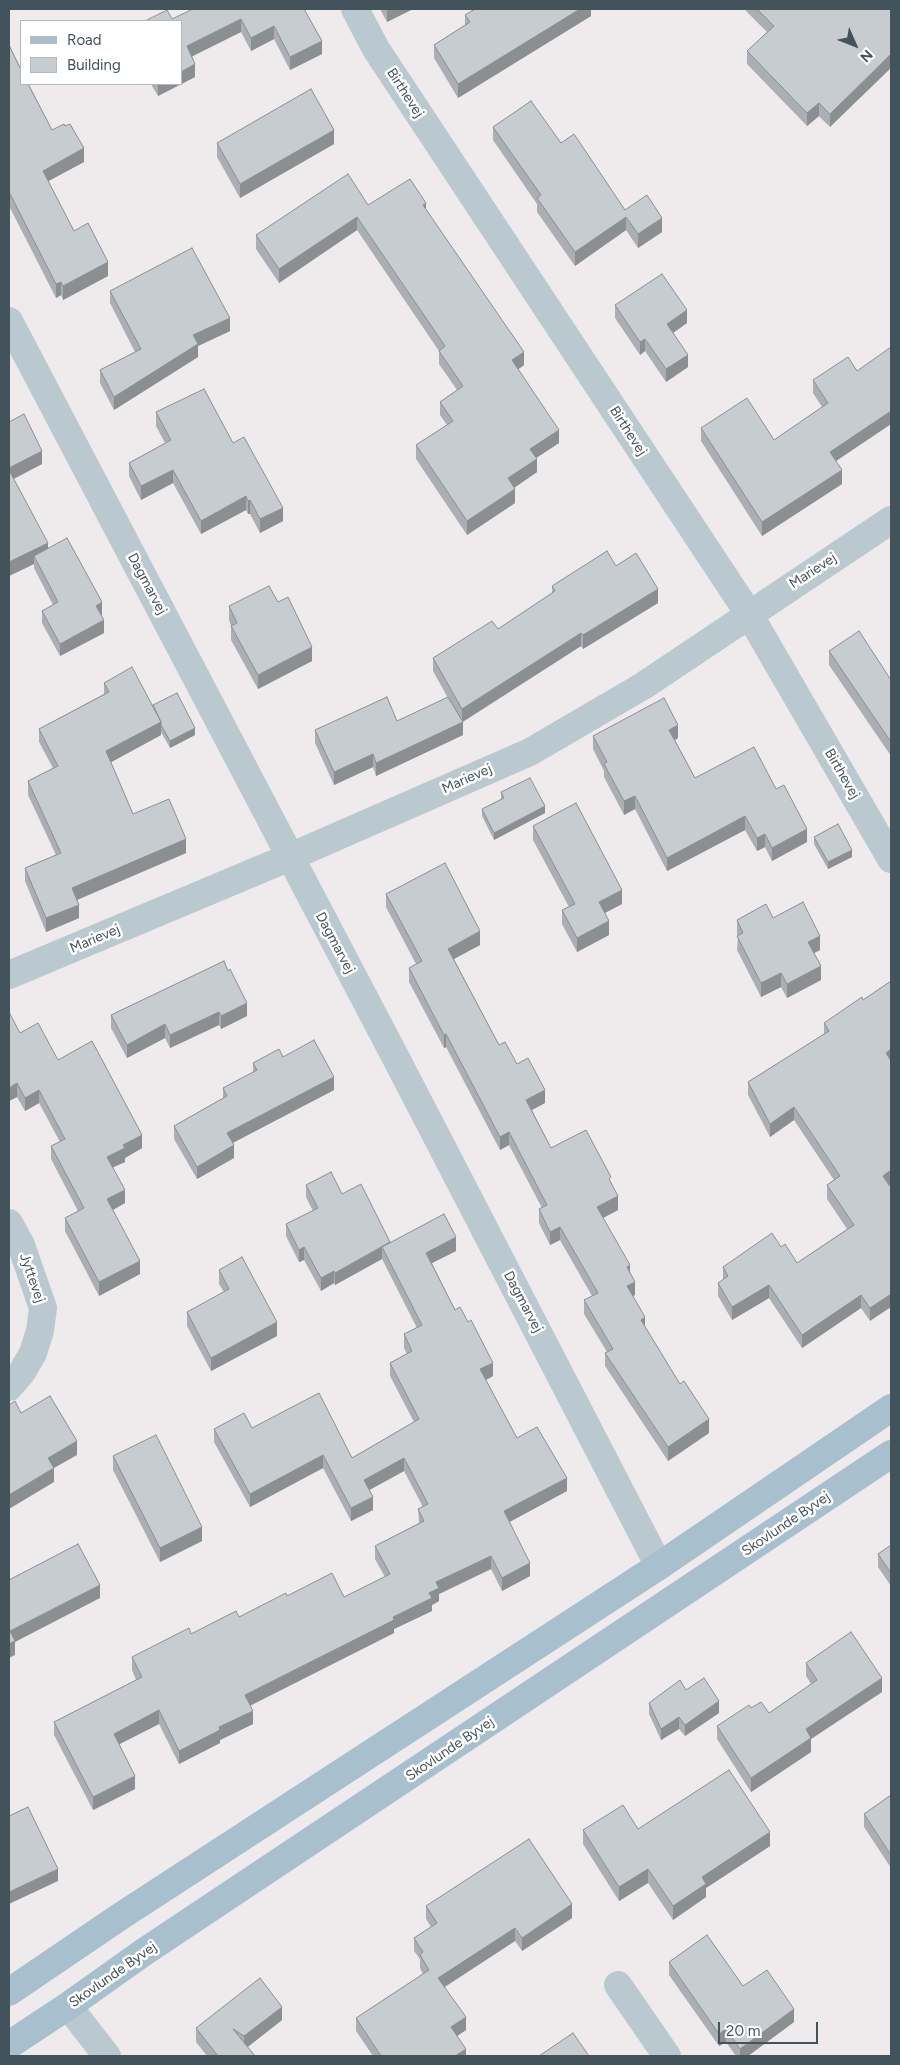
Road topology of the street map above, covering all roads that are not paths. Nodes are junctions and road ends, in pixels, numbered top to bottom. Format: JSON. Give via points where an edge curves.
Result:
{"nodes":[{"id":1,"x":356,"y":9,"type":"edge"},
{"id":2,"x":9,"y":321,"type":"edge"},
{"id":3,"x":891,"y":520,"type":"edge"},
{"id":4,"x":749,"y":614,"type":"junction"},
{"id":5,"x":290,"y":857,"type":"junction"},
{"id":6,"x":891,"y":859,"type":"edge"},
{"id":7,"x":9,"y":975,"type":"edge"},
{"id":8,"x":9,"y":1223,"type":"edge"},
{"id":9,"x":9,"y":1387,"type":"edge"},
{"id":10,"x":891,"y":1408,"type":"edge"},
{"id":11,"x":891,"y":1454,"type":"edge"},
{"id":12,"x":659,"y":1566,"type":"junction"},
{"id":13,"x":618,"y":1985,"type":"dead end"},
{"id":14,"x":9,"y":1992,"type":"edge"},
{"id":15,"x":68,"y":2006,"type":"junction"},
{"id":16,"x":9,"y":2045,"type":"edge"},
{"id":17,"x":107,"y":2056,"type":"edge"},
{"id":18,"x":667,"y":2056,"type":"edge"}],
"edges":[{"from":1,"to":4,"type":"street","name":"Birthevej","via":[[376,49]]},
{"from":2,"to":5,"type":"street","name":"Dagmarvej"},
{"from":3,"to":4,"type":"street","name":"Marievej"},
{"from":4,"to":5,"type":"street","name":"Marievej","via":[[643,686],[530,752]]},
{"from":4,"to":6,"type":"street","name":"Birthevej"},
{"from":5,"to":7,"type":"street","name":"Marievej"},
{"from":5,"to":12,"type":"street","name":"Dagmarvej"},
{"from":8,"to":9,"type":"street","name":"Jyttevej","via":[[21,1245],[43,1308],[33,1353]]},
{"from":10,"to":12,"type":"main road"},
{"from":11,"to":15,"type":"main road","name":"Skovlunde Byvej","via":[[144,1952]]},
{"from":12,"to":14,"type":"main road"},
{"from":13,"to":18,"type":"street"},
{"from":15,"to":16,"type":"main road","name":"Skovlunde Byvej"},
{"from":15,"to":17,"type":"street"}]}
